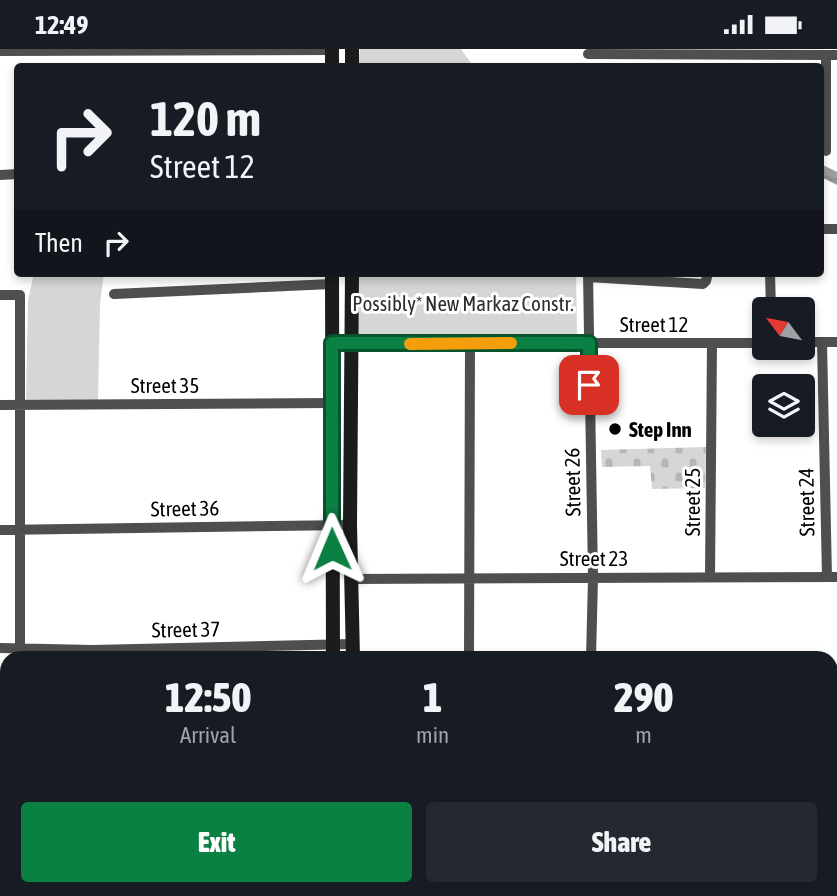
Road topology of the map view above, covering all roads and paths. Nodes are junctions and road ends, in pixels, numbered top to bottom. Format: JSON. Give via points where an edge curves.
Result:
{"nodes":[{"id":1,"x":332,"y":49,"type":"edge"},
{"id":2,"x":0,"y":51,"type":"edge"},
{"id":3,"x":588,"y":52,"type":"edge"},
{"id":4,"x":832,"y":55,"type":"edge"},
{"id":5,"x":826,"y":151,"type":"dead end"},
{"id":6,"x":352,"y":277,"type":"edge"},
{"id":7,"x":589,"y":277,"type":"edge"},
{"id":8,"x":614,"y":277,"type":"edge"},
{"id":9,"x":707,"y":277,"type":"edge"},
{"id":10,"x":770,"y":277,"type":"edge"},
{"id":11,"x":332,"y":278,"type":"edge"},
{"id":12,"x":114,"y":294,"type":"dead end"},
{"id":13,"x":0,"y":295,"type":"edge"},
{"id":14,"x":771,"y":297,"type":"edge"},
{"id":15,"x":816,"y":342,"type":"edge"},
{"id":16,"x":822,"y":342,"type":"junction"},
{"id":17,"x":837,"y":342,"type":"edge"},
{"id":18,"x":332,"y":343,"type":"junction"},
{"id":19,"x":589,"y":343,"type":"junction"},
{"id":20,"x":712,"y":343,"type":"junction"},
{"id":21,"x":752,"y":343,"type":"edge"},
{"id":22,"x":351,"y":344,"type":"junction"},
{"id":23,"x":470,"y":344,"type":"junction"},
{"id":24,"x":331,"y":403,"type":"junction"},
{"id":25,"x":0,"y":405,"type":"edge"},
{"id":26,"x":19,"y":405,"type":"junction"},
{"id":27,"x":332,"y":525,"type":"junction"},
{"id":28,"x":350,"y":525,"type":"junction"},
{"id":29,"x":0,"y":530,"type":"edge"},
{"id":30,"x":20,"y":530,"type":"junction"},
{"id":31,"x":593,"y":577,"type":"junction"},
{"id":32,"x":710,"y":577,"type":"junction"},
{"id":33,"x":832,"y":577,"type":"edge"},
{"id":34,"x":351,"y":579,"type":"junction"},
{"id":35,"x":469,"y":579,"type":"junction"},
{"id":36,"x":0,"y":648,"type":"edge"},
{"id":37,"x":20,"y":648,"type":"junction"},
{"id":38,"x":56,"y":651,"type":"edge"},
{"id":39,"x":333,"y":651,"type":"edge"},
{"id":40,"x":353,"y":651,"type":"edge"},
{"id":41,"x":469,"y":651,"type":"edge"},
{"id":42,"x":591,"y":651,"type":"edge"}],
"edges":[{"from":1,"to":2,"type":"street"},
{"from":3,"to":4,"type":"street"},
{"from":4,"to":5,"type":"street"},
{"from":6,"to":22,"type":"main road"},
{"from":7,"to":19,"type":"street","name":"Street 26"},
{"from":8,"to":9,"type":"street","via":[[703,284]]},
{"from":10,"to":14,"type":"street"},
{"from":11,"to":12,"type":"street"},
{"from":11,"to":18,"type":"main road"},
{"from":13,"to":26,"type":"street","via":[[20,295]]},
{"from":15,"to":16,"type":"street"},
{"from":16,"to":17,"type":"street"},
{"from":16,"to":33,"type":"street","name":"Street 24"},
{"from":18,"to":22,"type":"street","name":"Street 12"},
{"from":18,"to":24,"type":"main road"},
{"from":19,"to":20,"type":"street","name":"Street 12"},
{"from":19,"to":23,"type":"street","name":"Street 12"},
{"from":19,"to":31,"type":"street","name":"Street 26"},
{"from":20,"to":21,"type":"street","name":"Street 12"},
{"from":20,"to":32,"type":"street","name":"Street 25"},
{"from":22,"to":23,"type":"street","name":"Street 12"},
{"from":22,"to":28,"type":"main road"},
{"from":23,"to":35,"type":"street"},
{"from":24,"to":26,"type":"street","name":"Street 35"},
{"from":24,"to":27,"type":"main road"},
{"from":25,"to":26,"type":"street","name":"Street 35"},
{"from":26,"to":30,"type":"street"},
{"from":27,"to":28,"type":"street","name":"Street 36"},
{"from":27,"to":30,"type":"street","name":"Street 36"},
{"from":27,"to":39,"type":"main road"},
{"from":28,"to":34,"type":"main road"},
{"from":29,"to":30,"type":"street","name":"Street 36"},
{"from":30,"to":37,"type":"street"},
{"from":31,"to":32,"type":"street","name":"Street 23"},
{"from":31,"to":35,"type":"street","name":"Street 23"},
{"from":31,"to":42,"type":"street","name":"Street 26"},
{"from":32,"to":33,"type":"street","name":"Street 23"},
{"from":34,"to":35,"type":"street","name":"Street 23"},
{"from":34,"to":40,"type":"main road"},
{"from":35,"to":41,"type":"street"},
{"from":36,"to":37,"type":"street","name":"Street 37"},
{"from":37,"to":38,"type":"street","name":"Street 37"}]}
